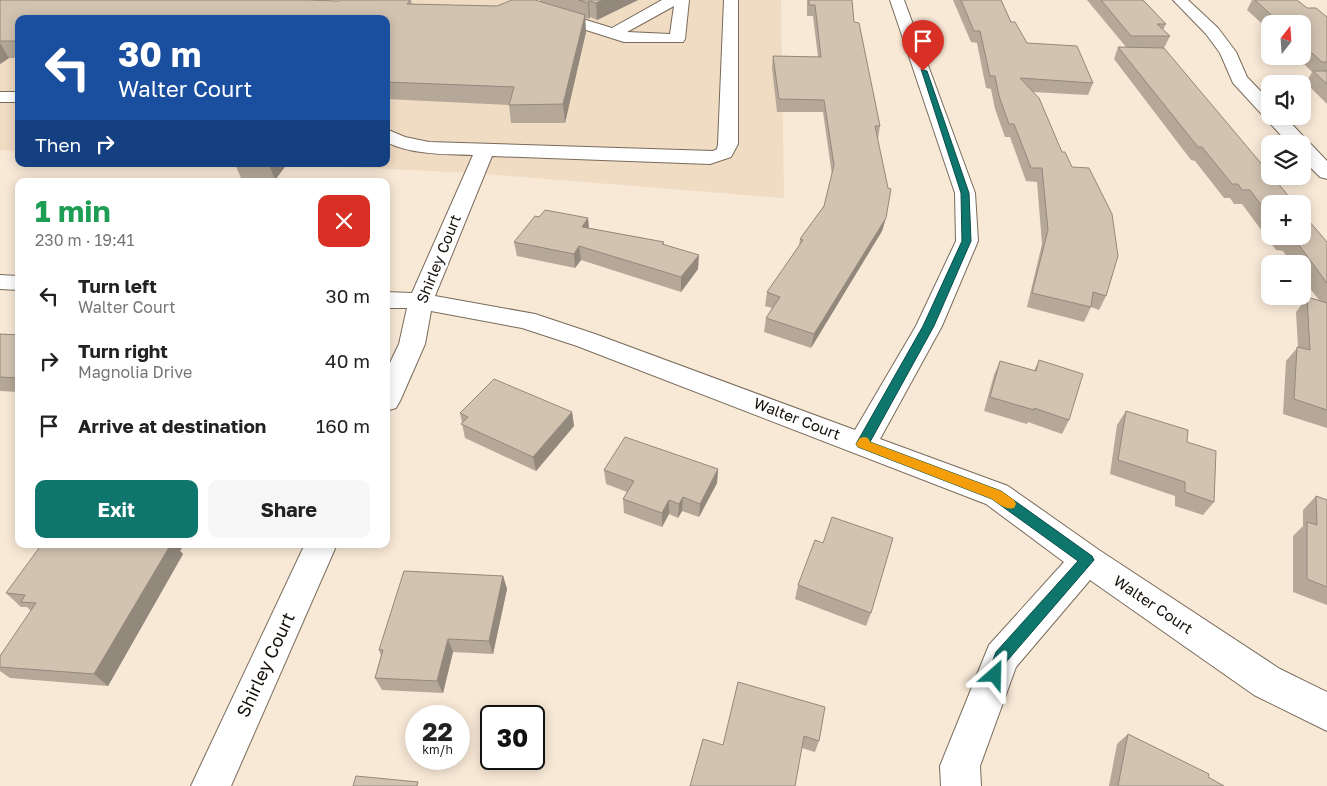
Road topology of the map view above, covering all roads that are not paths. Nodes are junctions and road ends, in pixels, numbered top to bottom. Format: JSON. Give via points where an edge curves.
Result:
{"nodes":[{"id":1,"x":673,"y":0,"type":"edge"},
{"id":2,"x":682,"y":0,"type":"edge"},
{"id":3,"x":731,"y":0,"type":"edge"},
{"id":4,"x":897,"y":0,"type":"edge"},
{"id":5,"x":1180,"y":0,"type":"edge"},
{"id":6,"x":535,"y":9,"type":"edge"},
{"id":7,"x":613,"y":34,"type":"junction"},
{"id":8,"x":0,"y":97,"type":"edge"},
{"id":9,"x":15,"y":97,"type":"edge"},
{"id":10,"x":1261,"y":102,"type":"edge"},
{"id":11,"x":1282,"y":125,"type":"edge"},
{"id":12,"x":1292,"y":135,"type":"edge"},
{"id":13,"x":390,"y":137,"type":"edge"},
{"id":14,"x":485,"y":150,"type":"junction"},
{"id":15,"x":1314,"y":155,"type":"edge"},
{"id":16,"x":1327,"y":173,"type":"edge"},
{"id":17,"x":390,"y":300,"type":"edge"},
{"id":18,"x":421,"y":301,"type":"junction"},
{"id":19,"x":390,"y":392,"type":"edge"},
{"id":20,"x":862,"y":444,"type":"junction"},
{"id":21,"x":319,"y":548,"type":"edge"},
{"id":22,"x":1087,"y":560,"type":"junction"},
{"id":23,"x":1327,"y":712,"type":"edge"},
{"id":24,"x":211,"y":786,"type":"edge"},
{"id":25,"x":961,"y":786,"type":"edge"}],
"edges":[{"from":1,"to":7,"type":"street"},
{"from":2,"to":7,"type":"street","via":[[677,39],[624,38]]},
{"from":3,"to":14,"type":"street","via":[[728,150],[723,155],[710,158]]},
{"from":4,"to":20,"type":"street","via":[[965,193],[967,241],[929,326]]},
{"from":5,"to":10,"type":"street","via":[[1212,31],[1228,52],[1239,79]]},
{"from":6,"to":7,"type":"street"},
{"from":8,"to":9,"type":"street"},
{"from":11,"to":12,"type":"street"},
{"from":13,"to":14,"type":"street","via":[[429,148]]},
{"from":14,"to":18,"type":"street","name":"Shirley Court"},
{"from":15,"to":16,"type":"street"},
{"from":17,"to":18,"type":"street","name":"Walter Court"},
{"from":18,"to":19,"type":"street","name":"Shirley Court","via":[[412,344]]},
{"from":18,"to":20,"type":"street","name":"Walter Court","via":[[526,320]]},
{"from":20,"to":22,"type":"street","name":"Walter Court","via":[[997,495]]},
{"from":21,"to":24,"type":"street","name":"Shirley Court"},
{"from":22,"to":23,"type":"street","name":"Walter Court","via":[[1267,682]]},
{"from":22,"to":25,"type":"street","via":[[1002,657],[960,766]]}]}
